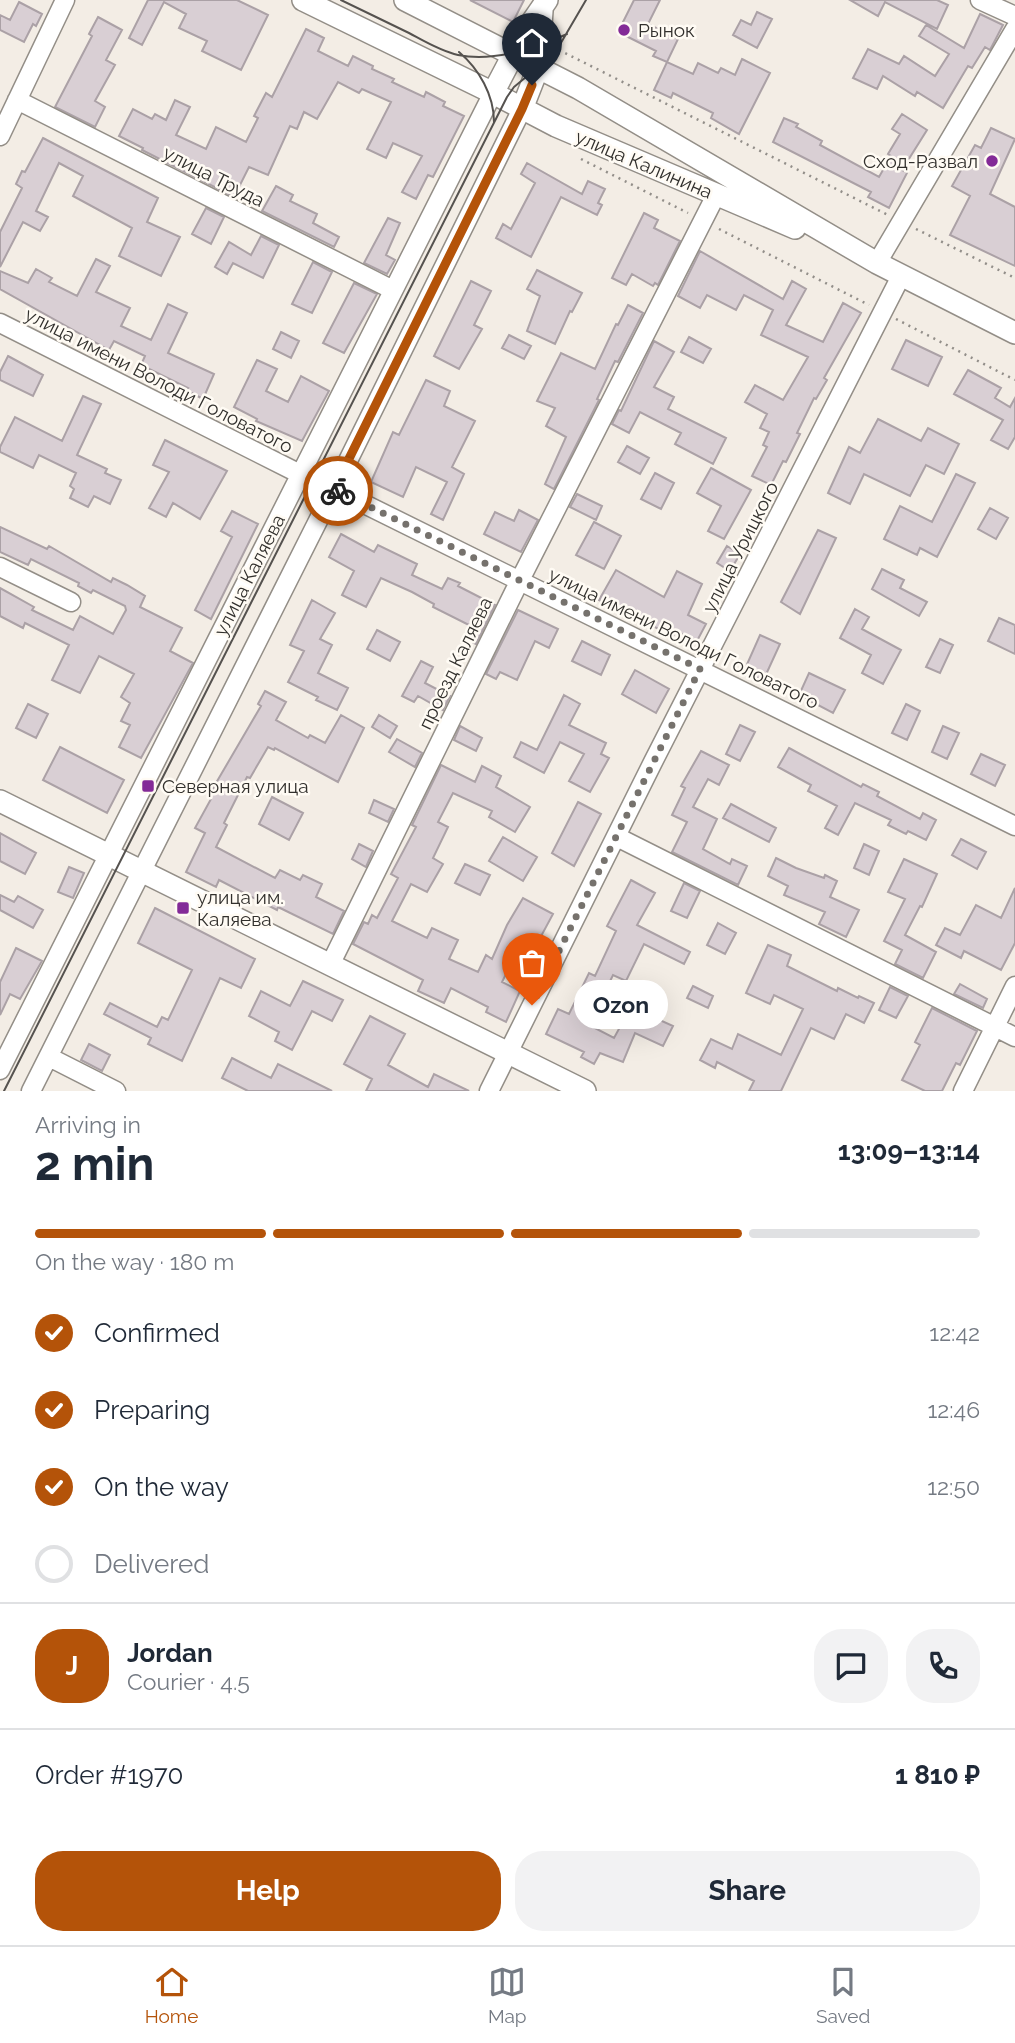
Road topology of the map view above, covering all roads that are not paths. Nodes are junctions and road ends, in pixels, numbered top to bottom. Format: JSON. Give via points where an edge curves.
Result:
{"nodes":[{"id":1,"x":65,"y":0,"type":"edge"},
{"id":2,"x":303,"y":0,"type":"edge"},
{"id":3,"x":405,"y":0,"type":"edge"},
{"id":4,"x":980,"y":0,"type":"edge"},
{"id":5,"x":544,"y":4,"type":"edge"},
{"id":6,"x":1015,"y":16,"type":"edge"},
{"id":7,"x":1015,"y":29,"type":"edge"},
{"id":8,"x":512,"y":55,"type":"junction"},
{"id":9,"x":538,"y":68,"type":"junction"},
{"id":10,"x":493,"y":93,"type":"junction"},
{"id":11,"x":17,"y":100,"type":"junction"},
{"id":12,"x":522,"y":109,"type":"junction"},
{"id":13,"x":0,"y":136,"type":"edge"},
{"id":14,"x":716,"y":195,"type":"junction"},
{"id":15,"x":877,"y":263,"type":"junction"},
{"id":16,"x":901,"y":276,"type":"junction"},
{"id":17,"x":393,"y":290,"type":"junction"},
{"id":18,"x":0,"y":323,"type":"edge"},
{"id":19,"x":1015,"y":333,"type":"edge"},
{"id":20,"x":300,"y":474,"type":"junction"},
{"id":21,"x":334,"y":489,"type":"junction"},
{"id":22,"x":0,"y":567,"type":"edge"},
{"id":23,"x":520,"y":580,"type":"junction"},
{"id":24,"x":71,"y":602,"type":"dead end"},
{"id":25,"x":700,"y":669,"type":"junction"},
{"id":26,"x":0,"y":801,"type":"edge"},
{"id":27,"x":1015,"y":826,"type":"edge"},
{"id":28,"x":617,"y":837,"type":"junction"},
{"id":29,"x":107,"y":854,"type":"junction"},
{"id":30,"x":140,"y":871,"type":"junction"},
{"id":31,"x":330,"y":965,"type":"junction"},
{"id":32,"x":1015,"y":986,"type":"edge"},
{"id":33,"x":995,"y":1026,"type":"junction"},
{"id":34,"x":1015,"y":1037,"type":"edge"},
{"id":35,"x":5,"y":1049,"type":"edge"},
{"id":36,"x":508,"y":1053,"type":"junction"},
{"id":37,"x":49,"y":1057,"type":"junction"},
{"id":38,"x":0,"y":1070,"type":"edge"},
{"id":39,"x":31,"y":1091,"type":"edge"},
{"id":40,"x":116,"y":1091,"type":"edge"},
{"id":41,"x":489,"y":1091,"type":"edge"},
{"id":42,"x":584,"y":1091,"type":"edge"},
{"id":43,"x":963,"y":1091,"type":"edge"}],
"edges":[{"from":1,"to":11,"type":"street"},
{"from":2,"to":10,"type":"main road","name":"улица Калинина"},
{"from":3,"to":8,"type":"main road","name":"улица Калинина"},
{"from":4,"to":6,"type":"street"},
{"from":5,"to":8,"type":"main road","name":"улица Каляева"},
{"from":5,"to":9,"type":"main road","name":"улица Каляева"},
{"from":7,"to":15,"type":"street"},
{"from":8,"to":9,"type":"main road","name":"улица Калинина"},
{"from":8,"to":10,"type":"main road","name":"улица Каляева"},
{"from":9,"to":12,"type":"main road","name":"улица Каляева"},
{"from":9,"to":15,"type":"main road","name":"улица Калинина"},
{"from":10,"to":12,"type":"main road","name":"улица Калинина"},
{"from":10,"to":17,"type":"street","name":"улица Каляева"},
{"from":11,"to":13,"type":"street"},
{"from":11,"to":17,"type":"street","name":"улица Труда"},
{"from":12,"to":14,"type":"main road","name":"улица Калинина"},
{"from":12,"to":21,"type":"street","name":"улица Каляева"},
{"from":14,"to":15,"type":"main road","name":"улица Калинина"},
{"from":14,"to":23,"type":"street","name":"проезд Каляева"},
{"from":15,"to":16,"type":"main road","name":"улица Калинина"},
{"from":16,"to":19,"type":"main road","name":"улица Калинина"},
{"from":16,"to":25,"type":"street","name":"улица Урицкого"},
{"from":17,"to":20,"type":"street","name":"улица Каляева"},
{"from":18,"to":20,"type":"street","name":"улица имени Володи Головатого"},
{"from":20,"to":29,"type":"street","name":"улица Каляева"},
{"from":21,"to":23,"type":"street","name":"улица имени Володи Головатого"},
{"from":21,"to":30,"type":"street","name":"улица Каляева"},
{"from":22,"to":24,"type":"street"},
{"from":23,"to":25,"type":"street","name":"улица имени Володи Головатого"},
{"from":23,"to":31,"type":"street","name":"проезд Каляева"},
{"from":25,"to":27,"type":"street","name":"улица имени Володи Головатого"},
{"from":25,"to":28,"type":"street","name":"улица Урицкого"},
{"from":26,"to":29,"type":"main road"},
{"from":28,"to":33,"type":"street"},
{"from":28,"to":36,"type":"street","name":"улица Урицкого"},
{"from":29,"to":30,"type":"main road"},
{"from":29,"to":35,"type":"street","name":"улица Каляева"},
{"from":30,"to":31,"type":"main road"},
{"from":30,"to":37,"type":"street","name":"улица Каляева"},
{"from":31,"to":36,"type":"main road"},
{"from":32,"to":33,"type":"street"},
{"from":33,"to":34,"type":"street"},
{"from":33,"to":43,"type":"street"},
{"from":35,"to":38,"type":"street","name":"улица Каляева"},
{"from":36,"to":41,"type":"street","name":"улица Урицкого"},
{"from":36,"to":42,"type":"main road"},
{"from":37,"to":39,"type":"street","name":"улица Каляева"},
{"from":37,"to":40,"type":"street"}]}
